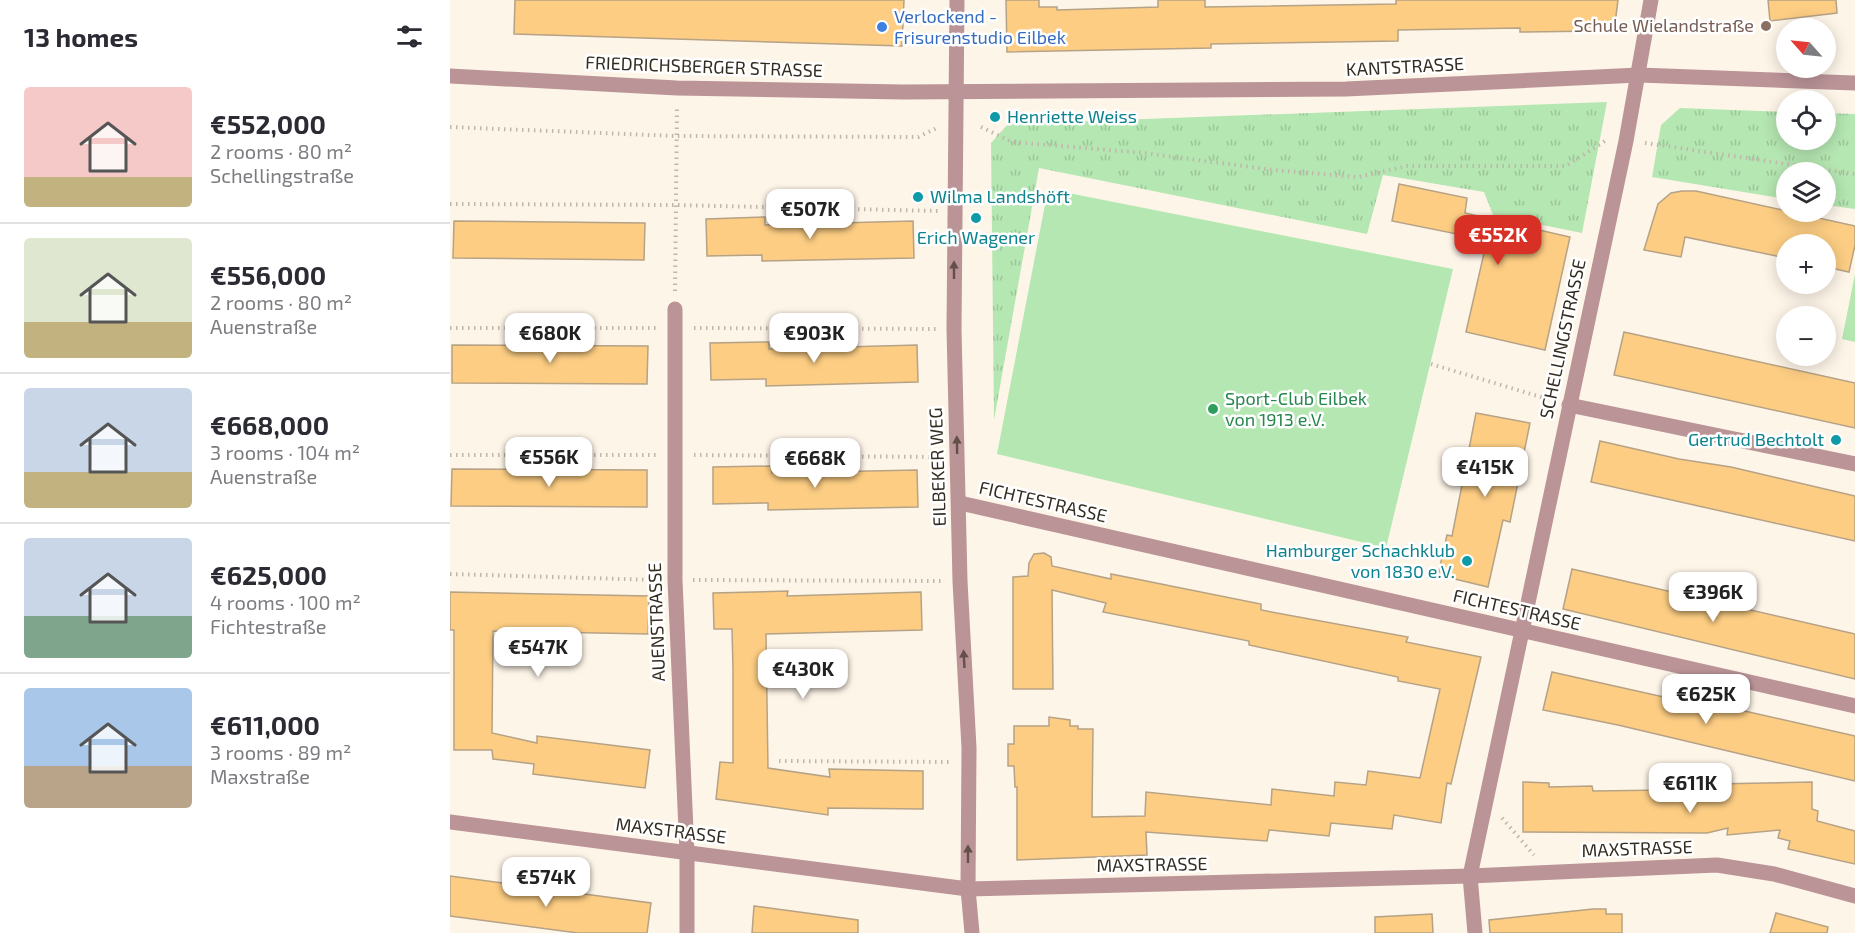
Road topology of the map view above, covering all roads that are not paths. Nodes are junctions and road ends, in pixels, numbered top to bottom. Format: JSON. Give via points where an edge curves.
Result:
{"nodes":[{"id":1,"x":957,"y":0,"type":"edge"},
{"id":2,"x":1651,"y":0,"type":"edge"},
{"id":3,"x":1639,"y":75,"type":"junction"},
{"id":4,"x":450,"y":76,"type":"edge"},
{"id":5,"x":1855,"y":83,"type":"edge"},
{"id":6,"x":956,"y":92,"type":"junction"},
{"id":7,"x":675,"y":309,"type":"road end"},
{"id":8,"x":1569,"y":405,"type":"junction"},
{"id":9,"x":1855,"y":464,"type":"edge"},
{"id":10,"x":960,"y":503,"type":"junction"},
{"id":11,"x":1521,"y":631,"type":"junction"},
{"id":12,"x":1855,"y":706,"type":"edge"},
{"id":13,"x":450,"y":822,"type":"edge"},
{"id":14,"x":687,"y":853,"type":"junction"},
{"id":15,"x":1470,"y":876,"type":"junction"},
{"id":16,"x":968,"y":889,"type":"junction"},
{"id":17,"x":1855,"y":896,"type":"edge"},
{"id":18,"x":687,"y":933,"type":"edge"},
{"id":19,"x":972,"y":933,"type":"edge"},
{"id":20,"x":1475,"y":933,"type":"edge"}],
"edges":[{"from":1,"to":6,"type":"street","name":"EILBEKER WEG"},
{"from":2,"to":3,"type":"street","name":"SCHELLINGSTRASSE"},
{"from":3,"to":5,"type":"street","name":"KANTSTRASSE"},
{"from":3,"to":6,"type":"street","name":"KANTSTRASSE","via":[[1346,89]]},
{"from":3,"to":8,"type":"street","name":"SCHELLINGSTRASSE"},
{"from":4,"to":6,"type":"street","name":"FRIEDRICHSBERGER STRASSE","via":[[677,88]]},
{"from":10,"to":6,"type":"street","name":"EILBEKER WEG","one_way":true,"via":[[954,329]]},
{"from":7,"to":14,"type":"street","name":"AUENSTRASSE","via":[[675,580]]},
{"from":8,"to":9,"type":"street"},
{"from":8,"to":11,"type":"street","name":"SCHELLINGSTRASSE"},
{"from":10,"to":11,"type":"street","name":"FICHTESTRASSE"},
{"from":16,"to":10,"type":"street","name":"EILBEKER WEG","one_way":true,"via":[[969,763]]},
{"from":11,"to":12,"type":"street","name":"FICHTESTRASSE"},
{"from":11,"to":15,"type":"street","name":"SCHELLINGSTRASSE"},
{"from":13,"to":14,"type":"street","name":"MAXSTRASSE"},
{"from":14,"to":16,"type":"street","name":"MAXSTRASSE"},
{"from":14,"to":18,"type":"street","name":"AUENSTRASSE"},
{"from":15,"to":16,"type":"street","name":"MAXSTRASSE"},
{"from":15,"to":17,"type":"street","name":"MAXSTRASSE","via":[[1717,866],[1774,874]]},
{"from":15,"to":20,"type":"street","name":"SCHELLINGSTRASSE"},
{"from":16,"to":19,"type":"street","name":"EILBEKER WEG"}]}
